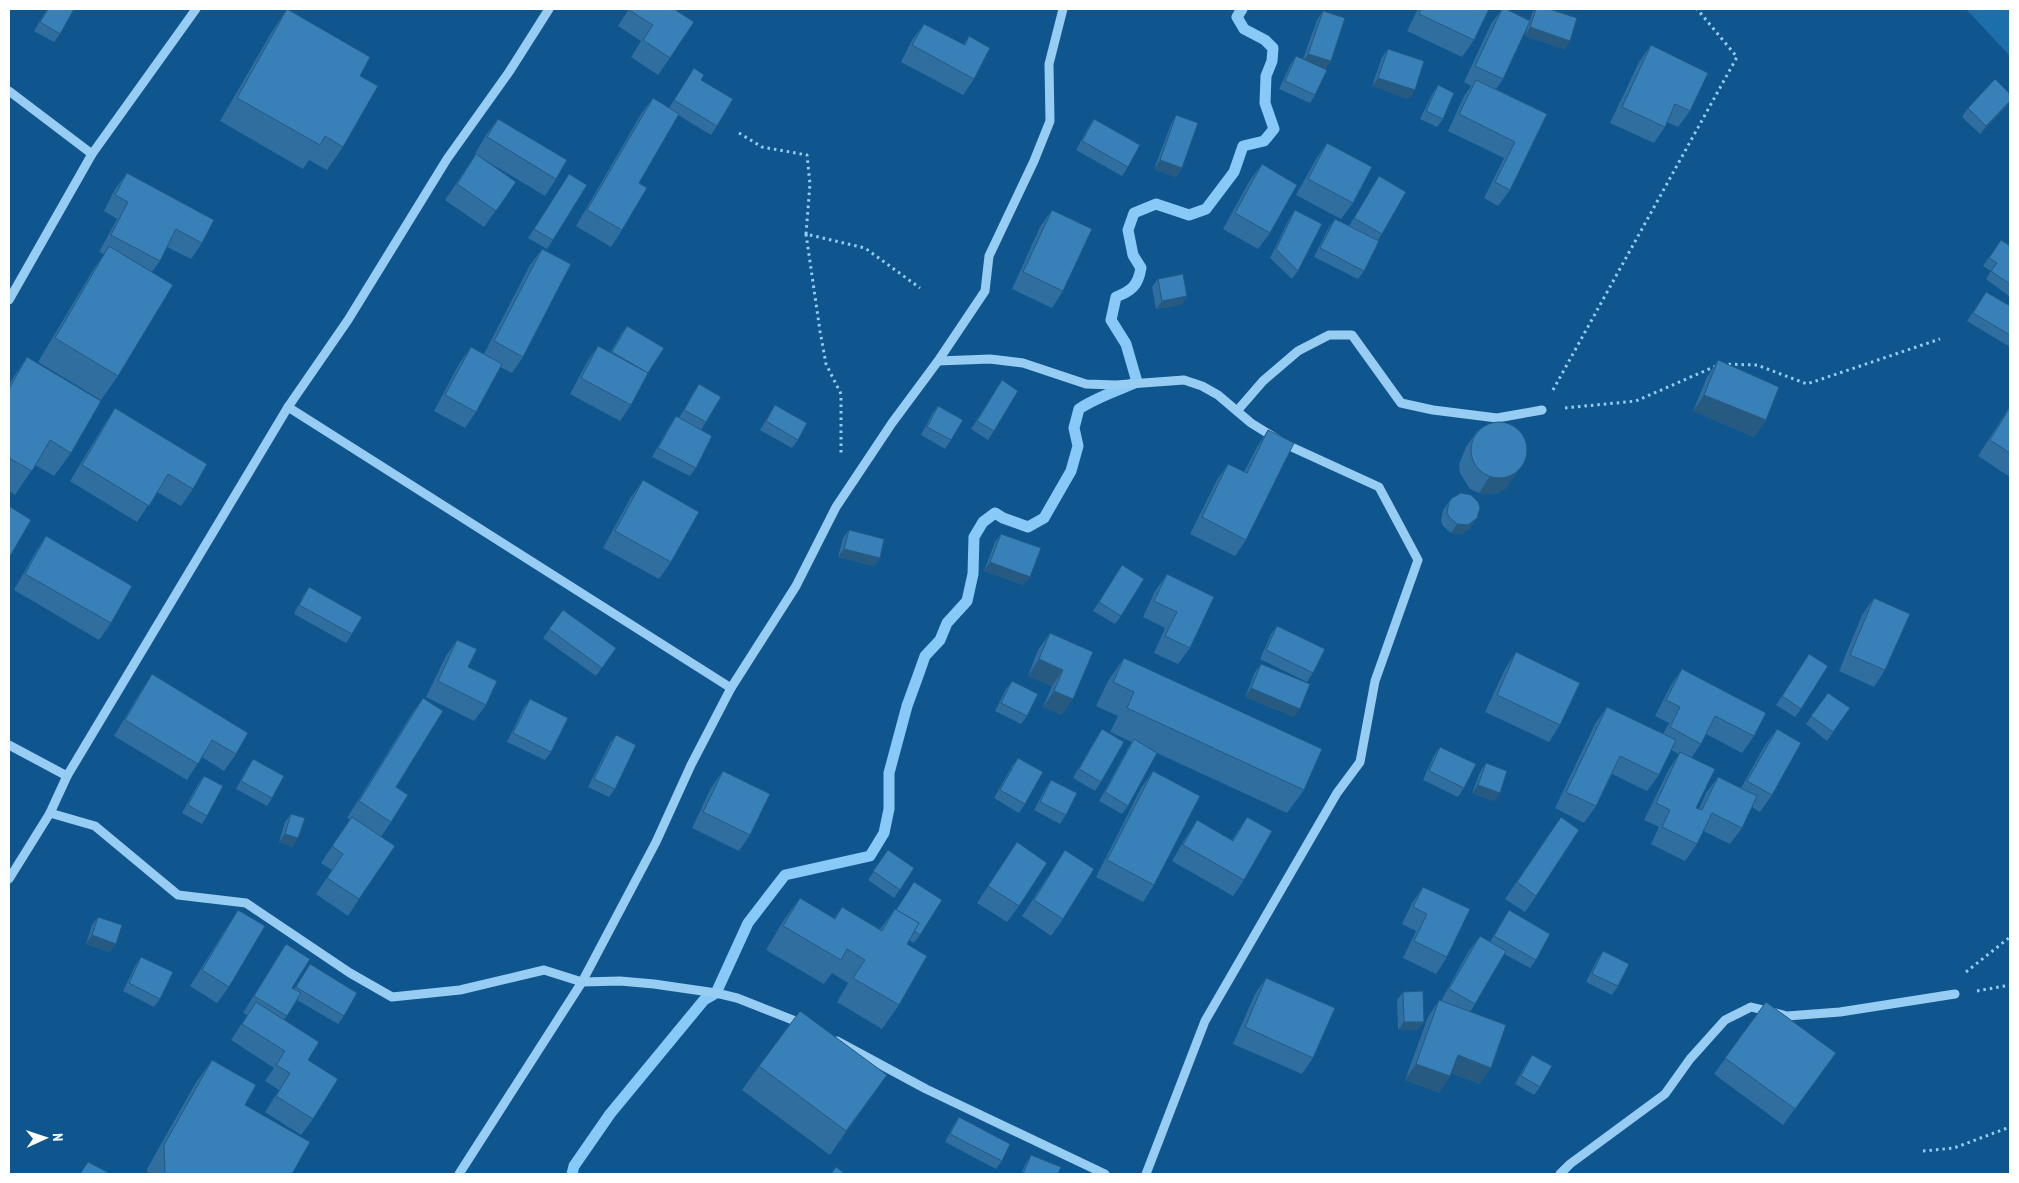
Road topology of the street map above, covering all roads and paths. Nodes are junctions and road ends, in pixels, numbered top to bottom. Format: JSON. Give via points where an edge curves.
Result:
{"nodes":[{"id":1,"x":196,"y":9,"type":"edge"},
{"id":2,"x":549,"y":9,"type":"edge"},
{"id":3,"x":1063,"y":9,"type":"edge"},
{"id":4,"x":1697,"y":9,"type":"edge"},
{"id":5,"x":9,"y":91,"type":"edge"},
{"id":6,"x":739,"y":133,"type":"dead end"},
{"id":7,"x":92,"y":154,"type":"junction"},
{"id":8,"x":806,"y":234,"type":"junction"},
{"id":9,"x":920,"y":288,"type":"dead end"},
{"id":10,"x":9,"y":300,"type":"edge"},
{"id":11,"x":1940,"y":339,"type":"dead end"},
{"id":12,"x":938,"y":361,"type":"junction"},
{"id":13,"x":288,"y":407,"type":"junction"},
{"id":14,"x":1237,"y":410,"type":"junction"},
{"id":15,"x":1542,"y":410,"type":"junction"},
{"id":16,"x":842,"y":458,"type":"dead end"},
{"id":17,"x":732,"y":688,"type":"junction"},
{"id":18,"x":9,"y":745,"type":"edge"},
{"id":19,"x":67,"y":776,"type":"junction"},
{"id":20,"x":50,"y":813,"type":"junction"},
{"id":21,"x":9,"y":879,"type":"edge"},
{"id":22,"x":2010,"y":937,"type":"edge"},
{"id":23,"x":582,"y":982,"type":"junction"},
{"id":24,"x":2010,"y":985,"type":"edge"},
{"id":25,"x":1955,"y":994,"type":"joint"},
{"id":26,"x":1935,"y":997,"type":"junction"},
{"id":27,"x":808,"y":1026,"type":"edge"},
{"id":28,"x":832,"y":1038,"type":"edge"},
{"id":29,"x":2010,"y":1127,"type":"edge"},
{"id":30,"x":1922,"y":1151,"type":"dead end"},
{"id":31,"x":459,"y":1174,"type":"edge"},
{"id":32,"x":1105,"y":1174,"type":"edge"},
{"id":33,"x":1146,"y":1174,"type":"edge"},
{"id":34,"x":1560,"y":1174,"type":"edge"}],
"edges":[{"from":1,"to":7,"type":"street"},
{"from":2,"to":13,"type":"street","via":[[447,159],[348,320]]},
{"from":3,"to":12,"type":"street","via":[[1048,64],[1050,121],[989,256],[985,291]]},
{"from":4,"to":15,"type":"path","via":[[1737,57]]},
{"from":5,"to":7,"type":"street"},
{"from":6,"to":8,"type":"path","via":[[762,147],[807,155],[810,184]]},
{"from":7,"to":10,"type":"street"},
{"from":8,"to":9,"type":"path","via":[[865,248]]},
{"from":8,"to":16,"type":"path","via":[[826,364],[841,394]]},
{"from":11,"to":15,"type":"path","via":[[1807,384],[1757,365],[1723,363],[1636,400]]},
{"from":12,"to":14,"type":"street","via":[[990,358],[1023,363],[1086,384],[1184,380],[1218,395]]},
{"from":12,"to":17,"type":"street","via":[[836,507],[796,586]]},
{"from":13,"to":17,"type":"street"},
{"from":13,"to":19,"type":"street"},
{"from":14,"to":15,"type":"street","via":[[1263,381],[1298,351],[1329,335],[1352,335],[1401,402],[1433,410],[1497,418]]},
{"from":14,"to":33,"type":"street","via":[[1284,444],[1380,487],[1418,560],[1375,682],[1360,762],[1337,793],[1205,1021]]},
{"from":17,"to":23,"type":"street"},
{"from":18,"to":19,"type":"street"},
{"from":19,"to":20,"type":"street"},
{"from":20,"to":21,"type":"street"},
{"from":20,"to":23,"type":"street","via":[[95,826],[178,894],[246,903],[350,973],[392,997],[460,990],[544,970]]},
{"from":22,"to":26,"type":"path"},
{"from":23,"to":27,"type":"street","via":[[646,983],[716,993]]},
{"from":23,"to":31,"type":"street"},
{"from":24,"to":25,"type":"path"},
{"from":25,"to":26,"type":"street"},
{"from":26,"to":34,"type":"street","via":[[1840,1012],[1787,1016],[1751,1007],[1725,1020],[1690,1059],[1665,1094]]},
{"from":28,"to":32,"type":"street","via":[[926,1089]]},
{"from":29,"to":30,"type":"path","via":[[1954,1148]]}]}
